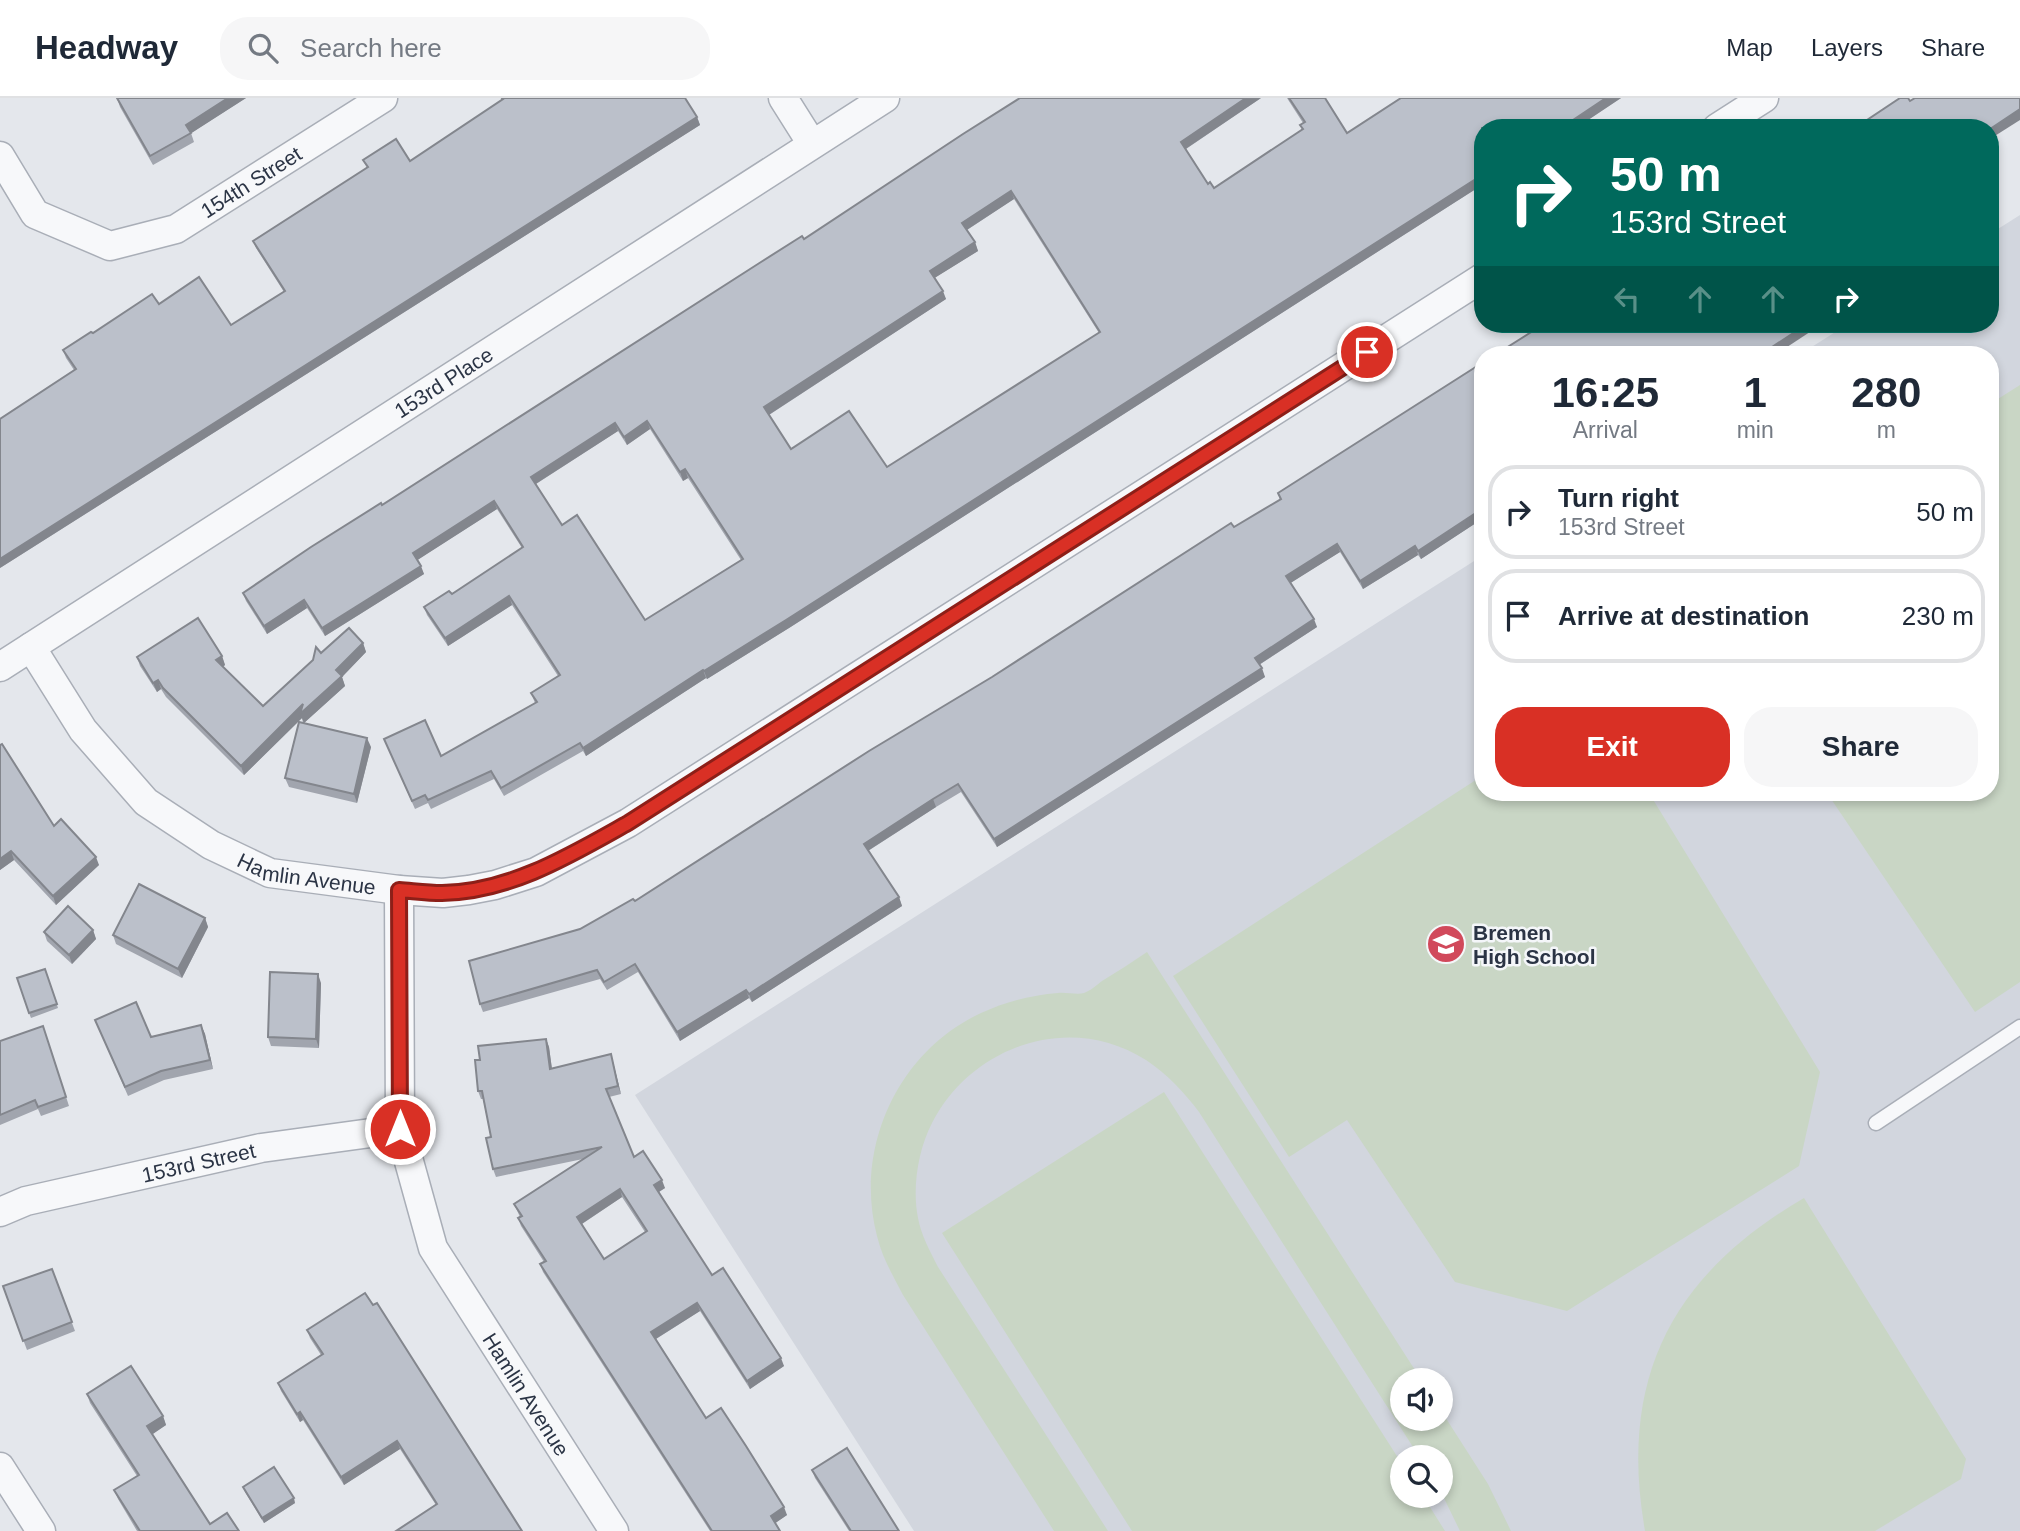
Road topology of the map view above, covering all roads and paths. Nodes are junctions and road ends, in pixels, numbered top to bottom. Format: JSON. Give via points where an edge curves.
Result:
{"nodes":[{"id":1,"x":383,"y":98,"type":"edge"},
{"id":2,"x":783,"y":98,"type":"edge"},
{"id":3,"x":885,"y":98,"type":"edge"},
{"id":4,"x":1764,"y":98,"type":"edge"},
{"id":5,"x":1731,"y":119,"type":"edge"},
{"id":6,"x":813,"y":144,"type":"junction"},
{"id":7,"x":0,"y":156,"type":"edge"},
{"id":8,"x":1474,"y":283,"type":"edge"},
{"id":9,"x":31,"y":647,"type":"junction"},
{"id":10,"x":0,"y":667,"type":"edge"},
{"id":11,"x":399,"y":890,"type":"junction"},
{"id":12,"x":2020,"y":1027,"type":"edge"},
{"id":13,"x":1876,"y":1122,"type":"dead end"},
{"id":14,"x":400,"y":1129,"type":"junction"},
{"id":15,"x":0,"y":1212,"type":"edge"},
{"id":16,"x":0,"y":1467,"type":"edge"},
{"id":17,"x":41,"y":1531,"type":"edge"},
{"id":18,"x":614,"y":1531,"type":"edge"}],
"edges":[{"from":1,"to":7,"type":"street","name":"154th Street","via":[[176,229],[110,246],[35,214]]},
{"from":2,"to":6,"type":"street"},
{"from":3,"to":6,"type":"street","name":"153rd Place"},
{"from":4,"to":5,"type":"street"},
{"from":6,"to":9,"type":"street","name":"153rd Place"},
{"from":8,"to":11,"type":"street","via":[[628,823],[536,872],[495,885],[443,893]]},
{"from":9,"to":10,"type":"street","name":"153rd Place"},
{"from":9,"to":11,"type":"street","name":"Hamlin Avenue","via":[[83,730],[146,802],[211,845],[270,873]]},
{"from":11,"to":14,"type":"street","name":"Hamlin Avenue"},
{"from":12,"to":13,"type":"lane"},
{"from":14,"to":15,"type":"street","name":"153rd Street","via":[[261,1148],[26,1201]]},
{"from":14,"to":18,"type":"street","name":"Hamlin Avenue","via":[[433,1248]]},
{"from":16,"to":17,"type":"street"}]}
